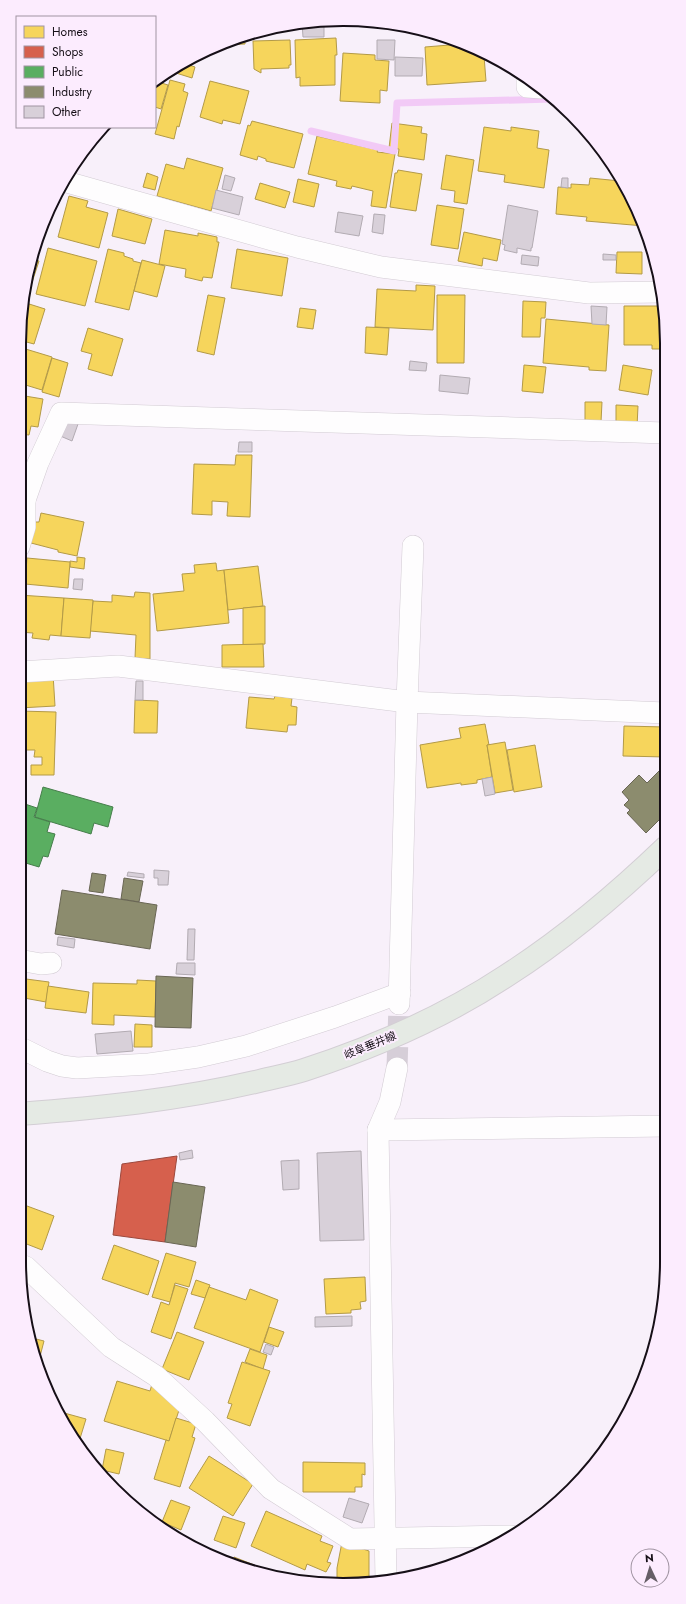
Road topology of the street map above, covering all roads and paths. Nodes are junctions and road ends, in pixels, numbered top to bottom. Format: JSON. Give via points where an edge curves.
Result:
{"nodes":[{"id":1,"x":69,"y":183,"type":"edge"},
{"id":2,"x":656,"y":292,"type":"edge"},
{"id":3,"x":660,"y":432,"type":"edge"},
{"id":4,"x":26,"y":491,"type":"edge"},
{"id":5,"x":413,"y":546,"type":"dead end"},
{"id":6,"x":26,"y":672,"type":"edge"},
{"id":7,"x":407,"y":702,"type":"junction"},
{"id":8,"x":660,"y":713,"type":"edge"},
{"id":9,"x":660,"y":853,"type":"edge"},
{"id":10,"x":26,"y":961,"type":"edge"},
{"id":11,"x":51,"y":963,"type":"dead end"},
{"id":12,"x":26,"y":1049,"type":"edge"},
{"id":13,"x":397,"y":1068,"type":"tunnel mouth"},
{"id":14,"x":26,"y":1113,"type":"edge"},
{"id":15,"x":660,"y":1126,"type":"edge"},
{"id":16,"x":378,"y":1130,"type":"junction"},
{"id":17,"x":26,"y":1267,"type":"edge"},
{"id":18,"x":501,"y":1536,"type":"edge"},
{"id":19,"x":385,"y":1539,"type":"junction"},
{"id":20,"x":386,"y":1575,"type":"edge"}],
"edges":[{"from":1,"to":2,"type":"street","via":[[297,248],[381,267],[589,293]]},
{"from":3,"to":4,"type":"street","via":[[61,413]]},
{"from":5,"to":7,"type":"street"},
{"from":6,"to":7,"type":"street","via":[[118,666]]},
{"from":7,"to":8,"type":"street"},
{"from":7,"to":12,"type":"street","via":[[400,998],[246,1046],[149,1064],[77,1068],[57,1064]]},
{"from":9,"to":14,"type":"main road","name":"岐阜垂井線","via":[[590,914],[506,976],[421,1024],[366,1048],[302,1070],[190,1095]]},
{"from":10,"to":11,"type":"street"},
{"from":13,"to":16,"type":"street","via":[[390,1102]]},
{"from":15,"to":16,"type":"street"},
{"from":16,"to":19,"type":"street"},
{"from":17,"to":19,"type":"street","via":[[111,1347],[156,1376],[205,1421],[271,1489],[350,1539]]},
{"from":18,"to":19,"type":"street"},
{"from":19,"to":20,"type":"street"}]}
